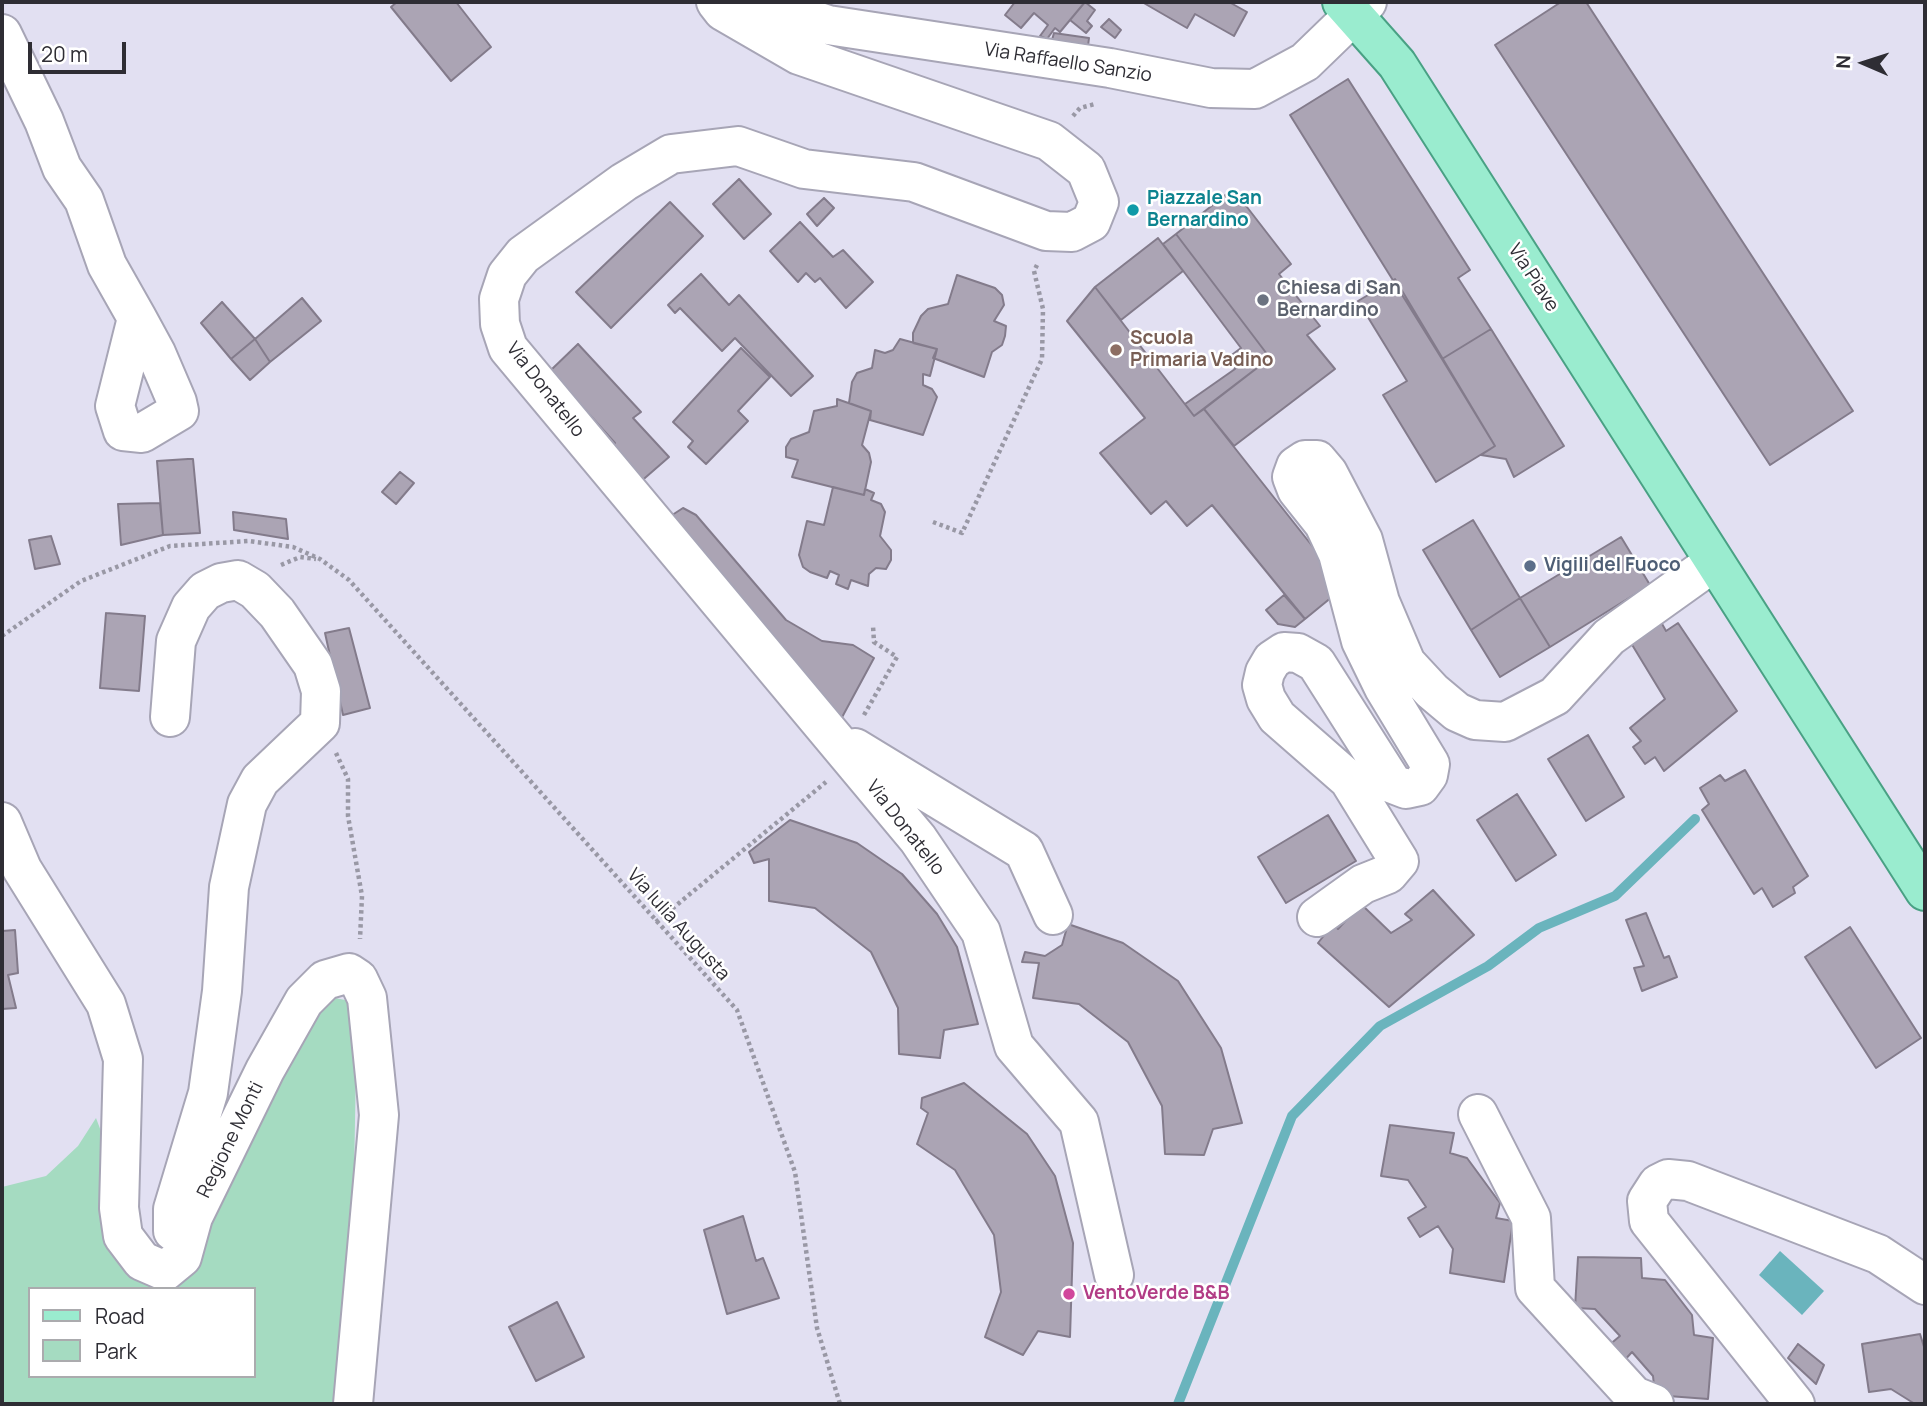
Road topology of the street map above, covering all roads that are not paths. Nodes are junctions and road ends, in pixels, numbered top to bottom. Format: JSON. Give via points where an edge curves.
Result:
{"nodes":[{"id":1,"x":716,"y":2,"type":"edge"},
{"id":2,"x":760,"y":2,"type":"edge"},
{"id":3,"x":1355,"y":6,"type":"edge"},
{"id":4,"x":2,"y":34,"type":"edge"},
{"id":5,"x":137,"y":318,"type":"dead end"},
{"id":6,"x":1714,"y":562,"type":"junction"},
{"id":7,"x":170,"y":717,"type":"dead end"},
{"id":8,"x":841,"y":744,"type":"junction"},
{"id":9,"x":2,"y":821,"type":"edge"},
{"id":10,"x":1925,"y":891,"type":"edge"},
{"id":11,"x":1053,"y":915,"type":"dead end"},
{"id":12,"x":1317,"y":917,"type":"dead end"},
{"id":13,"x":1478,"y":1114,"type":"dead end"},
{"id":14,"x":182,"y":1257,"type":"junction"},
{"id":15,"x":1114,"y":1275,"type":"dead end"},
{"id":16,"x":1925,"y":1285,"type":"edge"},
{"id":17,"x":353,"y":1404,"type":"edge"},
{"id":18,"x":1654,"y":1404,"type":"edge"},
{"id":19,"x":1795,"y":1404,"type":"edge"}],
"edges":[{"from":1,"to":8,"type":"street","name":"Via Donatello","via":[[723,11],[799,55],[1049,141],[1086,170],[1099,202],[1091,222],[1072,232],[1046,230],[915,182],[804,169],[738,146],[671,154],[523,255],[507,275],[499,299],[500,324],[508,348]]},
{"from":2,"to":3,"type":"street","name":"Via Raffaello Sanzio","via":[[828,25],[1211,88],[1244,89],[1255,89],[1305,62]]},
{"from":3,"to":6,"type":"main road","name":"Via Piave"},
{"from":4,"to":5,"type":"street","via":[[62,168],[84,200],[107,265]]},
{"from":6,"to":10,"type":"main road","name":"Via Piave"},
{"from":6,"to":12,"type":"street","via":[[1609,638],[1555,696],[1505,722],[1475,720],[1457,712],[1406,663],[1380,602],[1363,540],[1328,474],[1317,460],[1296,466],[1292,477],[1297,490],[1324,524],[1338,554],[1361,641],[1430,764],[1420,786],[1406,789],[1393,784],[1315,663],[1298,653],[1284,652],[1272,660],[1262,685],[1277,717],[1349,780],[1399,861],[1388,874],[1363,884]]},
{"from":7,"to":14,"type":"street","via":[[176,641],[191,607],[205,591],[238,580],[277,613],[313,665],[321,691],[320,723],[267,773],[247,804],[229,887],[222,991],[208,1093],[173,1209],[172,1228]]},
{"from":8,"to":11,"type":"street","via":[[1024,851]]},
{"from":8,"to":15,"type":"street","name":"Via Donatello","via":[[918,839],[981,932],[1014,1046],[1079,1122]]},
{"from":9,"to":14,"type":"street","via":[[22,869],[106,1004],[123,1059],[119,1208],[123,1236],[142,1261],[165,1271]]},
{"from":13,"to":18,"type":"street","via":[[1531,1218],[1535,1288],[1634,1396]]},
{"from":14,"to":17,"type":"street","name":"Regione Monti","via":[[193,1217],[304,1001],[325,980],[349,974],[358,979],[367,998],[379,1115]]},
{"from":16,"to":19,"type":"street","via":[[1878,1254],[1688,1181],[1668,1179],[1658,1184],[1647,1201],[1649,1221]]}]}
